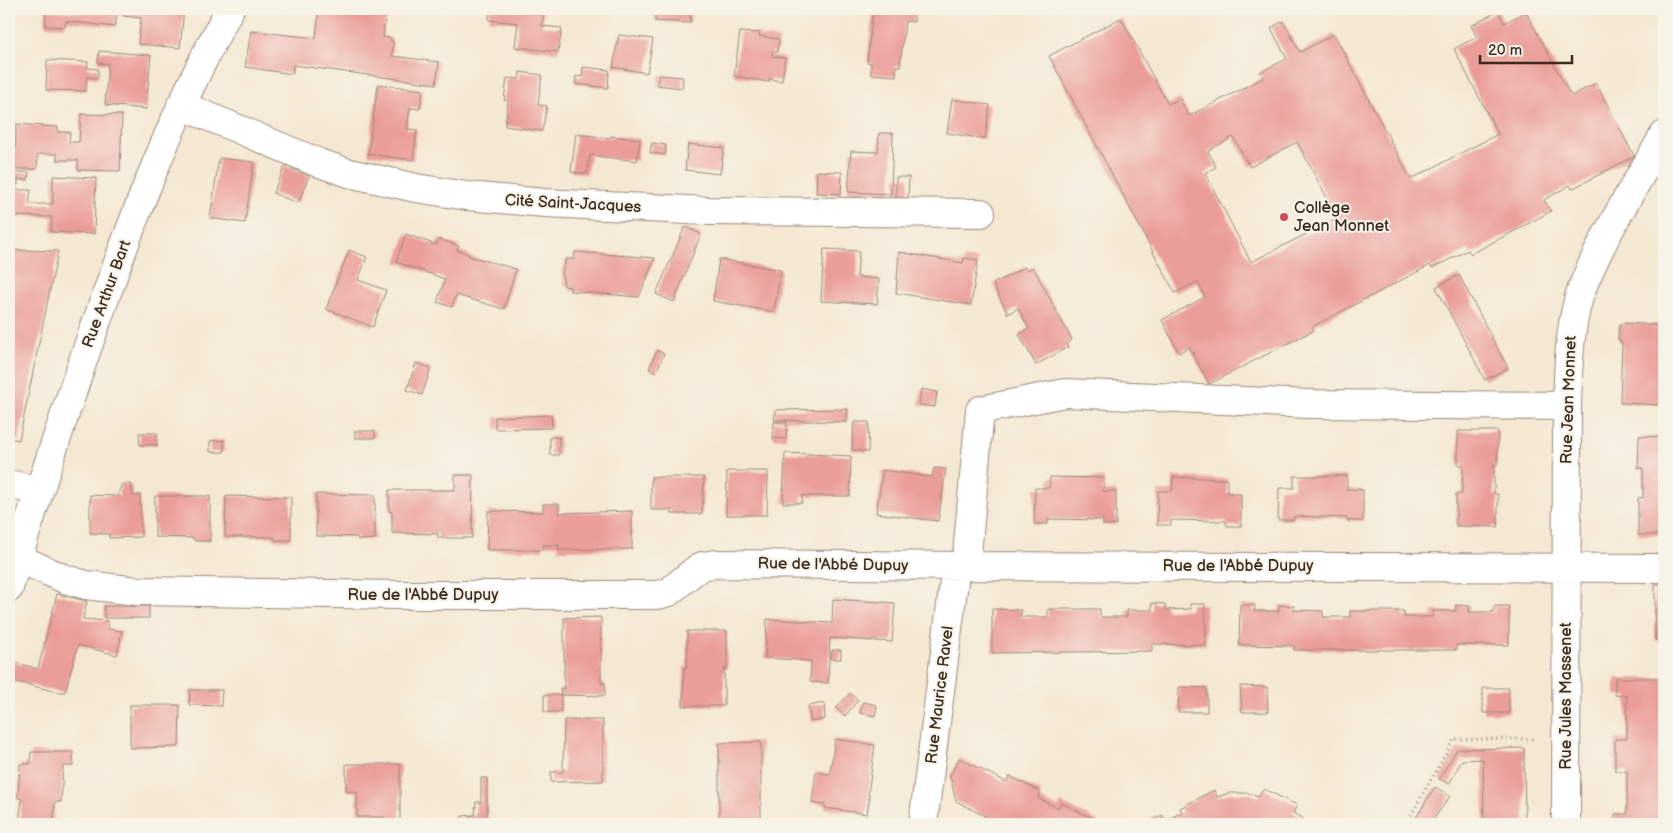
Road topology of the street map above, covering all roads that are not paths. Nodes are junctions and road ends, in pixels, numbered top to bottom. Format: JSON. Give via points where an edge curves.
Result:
{"nodes":[{"id":1,"x":230,"y":9,"type":"edge"},
{"id":2,"x":181,"y":105,"type":"junction"},
{"id":3,"x":1664,"y":135,"type":"edge"},
{"id":4,"x":980,"y":213,"type":"dead end"},
{"id":5,"x":1567,"y":406,"type":"junction"},
{"id":6,"x":9,"y":484,"type":"edge"},
{"id":7,"x":39,"y":491,"type":"junction"},
{"id":8,"x":18,"y":558,"type":"junction"},
{"id":9,"x":961,"y":566,"type":"junction"},
{"id":10,"x":1566,"y":568,"type":"junction"},
{"id":11,"x":1664,"y":568,"type":"edge"},
{"id":12,"x":9,"y":588,"type":"edge"},
{"id":13,"x":923,"y":824,"type":"edge"},
{"id":14,"x":1566,"y":824,"type":"edge"}],
"edges":[{"from":1,"to":2,"type":"street","name":"Rue Arthur Bart"},
{"from":2,"to":4,"type":"street","name":"Cité Saint-Jacques","via":[[350,173],[467,196],[545,203],[710,210]]},
{"from":2,"to":7,"type":"street","name":"Rue Arthur Bart","via":[[133,220]]},
{"from":3,"to":5,"type":"street","name":"Rue Jean Monnet","via":[[1612,226],[1579,296],[1570,344]]},
{"from":5,"to":9,"type":"street","name":"Rue Maurice Ravel","via":[[1309,404],[1066,393],[980,410]]},
{"from":5,"to":10,"type":"street","name":"Rue Jean Monnet"},
{"from":6,"to":7,"type":"street"},
{"from":7,"to":8,"type":"street","name":"Rue Arthur Bart"},
{"from":8,"to":9,"type":"street","name":"Rue de l'Abbé Dupuy","via":[[65,579],[109,589],[409,595],[658,595],[669,592],[702,566],[715,564]]},
{"from":8,"to":12,"type":"street","name":"Rue Arthur Bart"},
{"from":9,"to":10,"type":"street","name":"Rue de l'Abbé Dupuy"},
{"from":9,"to":13,"type":"street","name":"Rue Maurice Ravel"},
{"from":10,"to":11,"type":"street","name":"Rue de l'Abbé Dupuy"},
{"from":10,"to":14,"type":"street","name":"Rue Jules Massenet"}]}
